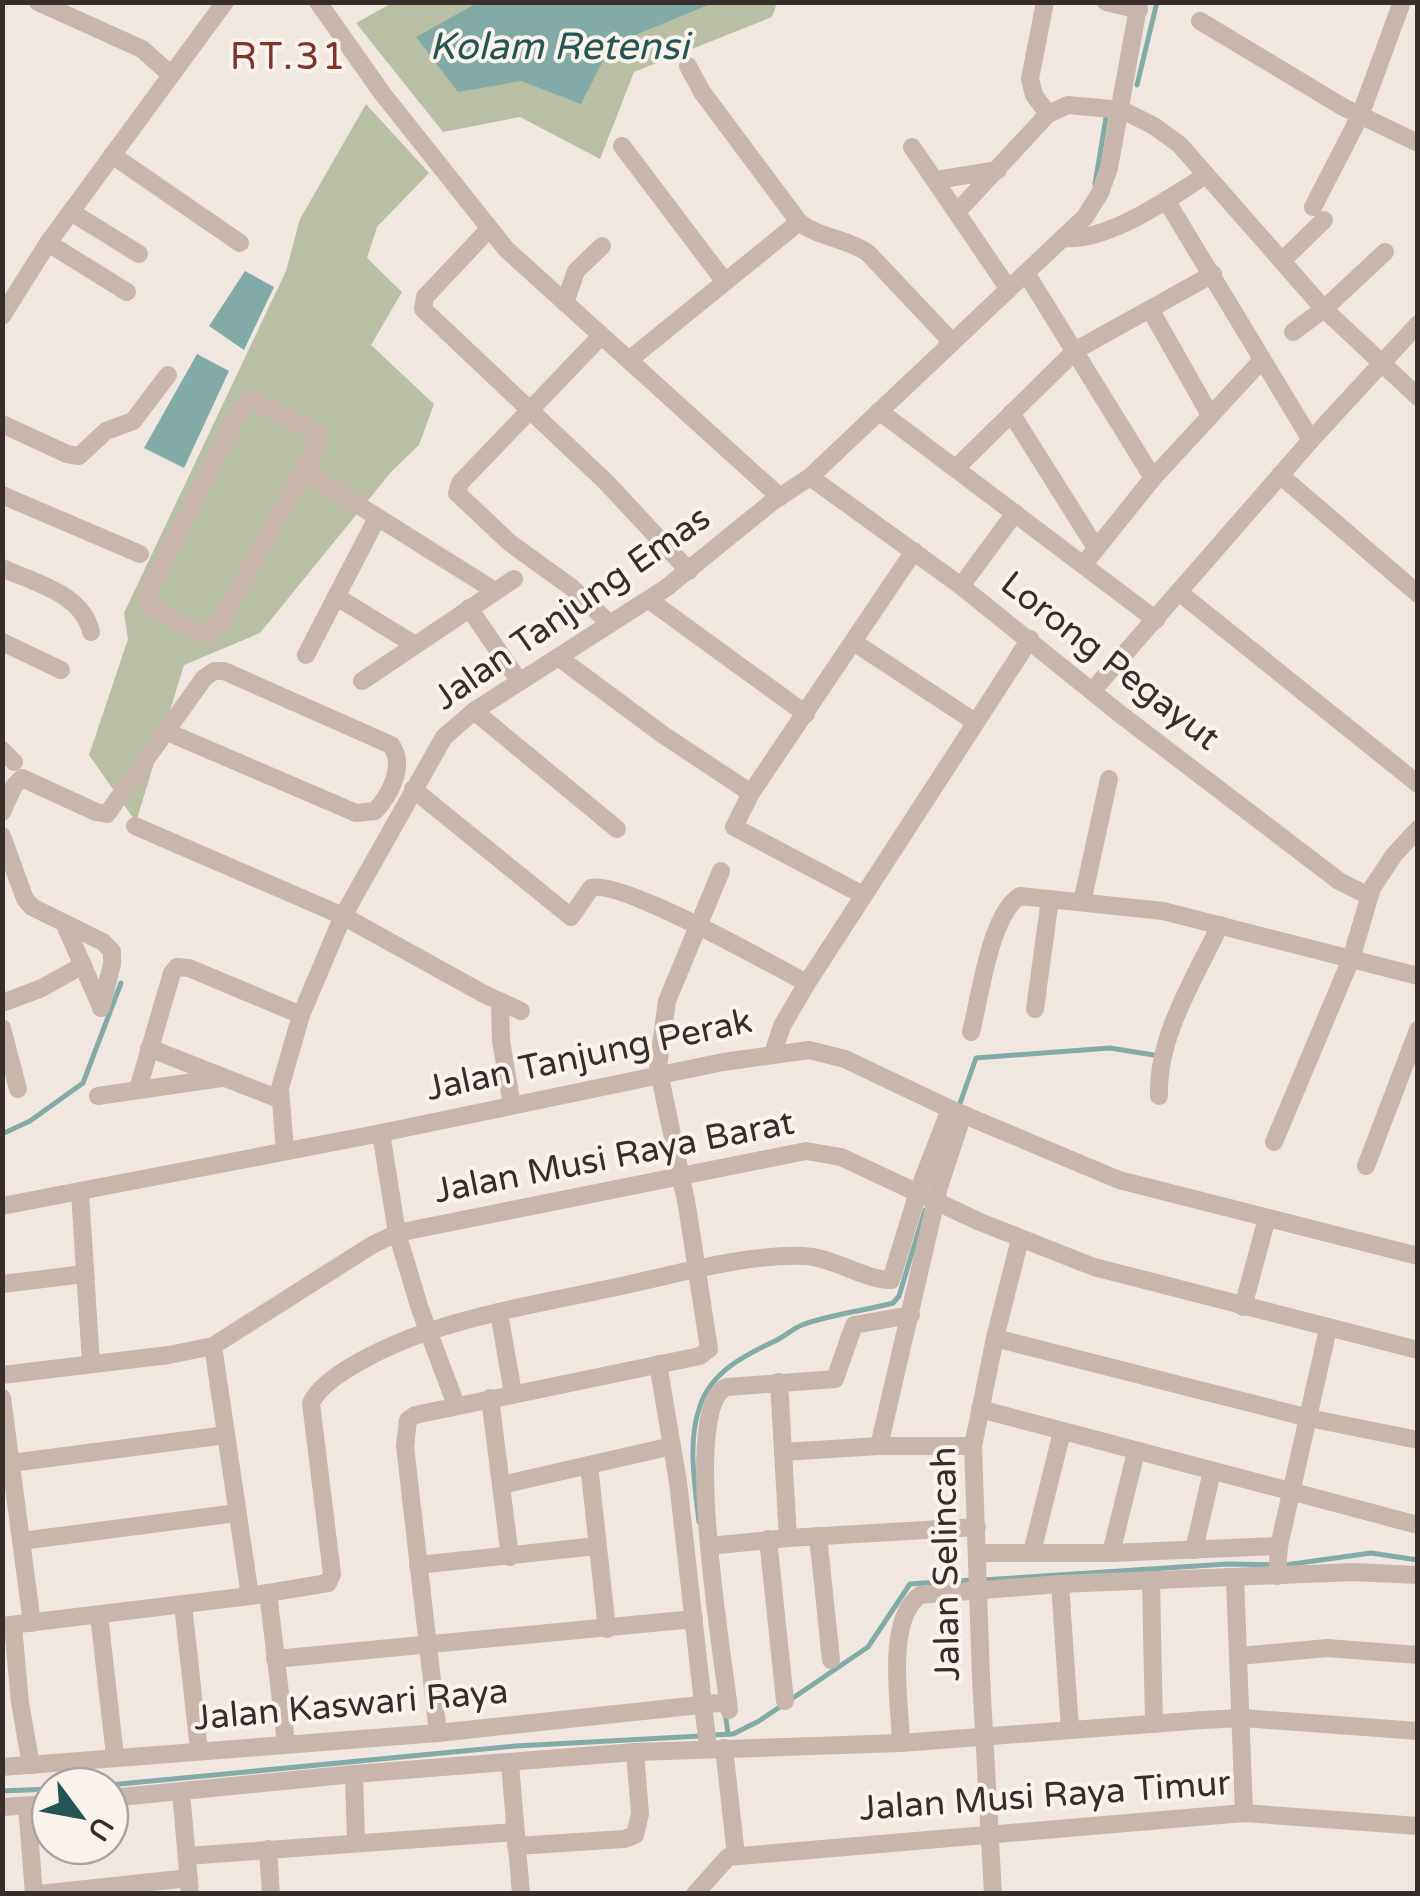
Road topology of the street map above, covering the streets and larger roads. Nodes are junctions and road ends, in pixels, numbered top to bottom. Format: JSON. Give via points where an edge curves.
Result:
{"nodes":[{"id":1,"x":38,"y":2,"type":"edge"},
{"id":2,"x":225,"y":2,"type":"edge"},
{"id":3,"x":318,"y":2,"type":"edge"},
{"id":4,"x":1045,"y":2,"type":"edge"},
{"id":5,"x":1106,"y":2,"type":"edge"},
{"id":6,"x":1402,"y":2,"type":"edge"},
{"id":7,"x":1139,"y":5,"type":"edge"},
{"id":8,"x":1200,"y":21,"type":"dead end"},
{"id":9,"x":688,"y":66,"type":"dead end"},
{"id":10,"x":170,"y":74,"type":"junction"},
{"id":11,"x":1122,"y":110,"type":"junction"},
{"id":12,"x":1048,"y":114,"type":"junction"},
{"id":13,"x":1360,"y":116,"type":"junction"},
{"id":14,"x":1418,"y":144,"type":"edge"},
{"id":15,"x":622,"y":146,"type":"dead end"},
{"id":16,"x":912,"y":147,"type":"dead end"},
{"id":17,"x":112,"y":155,"type":"junction"},
{"id":18,"x":998,"y":170,"type":"junction"},
{"id":19,"x":1206,"y":175,"type":"junction"},
{"id":20,"x":936,"y":180,"type":"junction"},
{"id":21,"x":1166,"y":200,"type":"junction"},
{"id":22,"x":958,"y":211,"type":"junction"},
{"id":23,"x":71,"y":212,"type":"junction"},
{"id":24,"x":799,"y":222,"type":"junction"},
{"id":25,"x":488,"y":229,"type":"junction"},
{"id":26,"x":1063,"y":238,"type":"junction"},
{"id":27,"x":48,"y":243,"type":"junction"},
{"id":28,"x":240,"y":243,"type":"dead end"},
{"id":29,"x":602,"y":246,"type":"dead end"},
{"id":30,"x":1386,"y":252,"type":"dead end"},
{"id":31,"x":138,"y":254,"type":"dead end"},
{"id":32,"x":1282,"y":261,"type":"junction"},
{"id":33,"x":1026,"y":273,"type":"junction"},
{"id":34,"x":1213,"y":274,"type":"junction"},
{"id":35,"x":726,"y":282,"type":"junction"},
{"id":36,"x":1008,"y":288,"type":"junction"},
{"id":37,"x":127,"y":292,"type":"dead end"},
{"id":38,"x":565,"y":303,"type":"junction"},
{"id":39,"x":1150,"y":309,"type":"junction"},
{"id":40,"x":1324,"y":309,"type":"junction"},
{"id":41,"x":2,"y":316,"type":"edge"},
{"id":42,"x":1418,"y":324,"type":"edge"},
{"id":43,"x":1293,"y":332,"type":"dead end"},
{"id":44,"x":601,"y":336,"type":"junction"},
{"id":45,"x":952,"y":342,"type":"junction"},
{"id":46,"x":1076,"y":350,"type":"junction"},
{"id":47,"x":629,"y":360,"type":"junction"},
{"id":48,"x":1262,"y":360,"type":"junction"},
{"id":49,"x":1381,"y":364,"type":"junction"},
{"id":50,"x":168,"y":375,"type":"dead end"},
{"id":51,"x":1418,"y":397,"type":"edge"},
{"id":52,"x":528,"y":409,"type":"junction"},
{"id":53,"x":879,"y":411,"type":"junction"},
{"id":54,"x":1011,"y":413,"type":"junction"},
{"id":55,"x":1210,"y":415,"type":"junction"},
{"id":56,"x":2,"y":424,"type":"edge"},
{"id":57,"x":1310,"y":440,"type":"junction"},
{"id":58,"x":956,"y":468,"type":"junction"},
{"id":59,"x":304,"y":471,"type":"junction"},
{"id":60,"x":1280,"y":475,"type":"junction"},
{"id":61,"x":810,"y":477,"type":"junction"},
{"id":62,"x":1153,"y":478,"type":"junction"},
{"id":63,"x":2,"y":496,"type":"edge"},
{"id":64,"x":780,"y":498,"type":"junction"},
{"id":65,"x":1015,"y":513,"type":"junction"},
{"id":66,"x":377,"y":518,"type":"junction"},
{"id":67,"x":1096,"y":548,"type":"junction"},
{"id":68,"x":914,"y":552,"type":"junction"},
{"id":69,"x":140,"y":554,"type":"dead end"},
{"id":70,"x":1084,"y":564,"type":"junction"},
{"id":71,"x":2,"y":568,"type":"edge"},
{"id":72,"x":689,"y":571,"type":"junction"},
{"id":73,"x":514,"y":579,"type":"dead end"},
{"id":74,"x":961,"y":586,"type":"junction"},
{"id":75,"x":495,"y":591,"type":"junction"},
{"id":76,"x":1180,"y":594,"type":"junction"},
{"id":77,"x":1418,"y":594,"type":"edge"},
{"id":78,"x":336,"y":597,"type":"junction"},
{"id":79,"x":649,"y":600,"type":"junction"},
{"id":80,"x":469,"y":608,"type":"junction"},
{"id":81,"x":1156,"y":620,"type":"junction"},
{"id":82,"x":610,"y":624,"type":"junction"},
{"id":83,"x":91,"y":632,"type":"dead end"},
{"id":84,"x":1030,"y":639,"type":"junction"},
{"id":85,"x":2,"y":642,"type":"edge"},
{"id":86,"x":855,"y":643,"type":"junction"},
{"id":87,"x":415,"y":645,"type":"junction"},
{"id":88,"x":306,"y":655,"type":"dead end"},
{"id":89,"x":558,"y":657,"type":"junction"},
{"id":90,"x":61,"y":670,"type":"dead end"},
{"id":91,"x":362,"y":681,"type":"dead end"},
{"id":92,"x":519,"y":681,"type":"junction"},
{"id":93,"x":1093,"y":690,"type":"junction"},
{"id":94,"x":474,"y":711,"type":"junction"},
{"id":95,"x":806,"y":714,"type":"junction"},
{"id":96,"x":975,"y":722,"type":"junction"},
{"id":97,"x":165,"y":731,"type":"junction"},
{"id":98,"x":1109,"y":778,"type":"dead end"},
{"id":99,"x":1418,"y":784,"type":"edge"},
{"id":100,"x":412,"y":789,"type":"junction"},
{"id":101,"x":752,"y":793,"type":"junction"},
{"id":102,"x":2,"y":812,"type":"edge"},
{"id":103,"x":135,"y":826,"type":"dead end"},
{"id":104,"x":617,"y":829,"type":"dead end"},
{"id":105,"x":1418,"y":829,"type":"edge"},
{"id":106,"x":2,"y":836,"type":"edge"},
{"id":107,"x":722,"y":871,"type":"dead end"},
{"id":108,"x":863,"y":895,"type":"junction"},
{"id":109,"x":1368,"y":896,"type":"junction"},
{"id":110,"x":1050,"y":900,"type":"junction"},
{"id":111,"x":1082,"y":902,"type":"junction"},
{"id":112,"x":343,"y":916,"type":"junction"},
{"id":113,"x":65,"y":925,"type":"junction"},
{"id":114,"x":1220,"y":925,"type":"junction"},
{"id":115,"x":699,"y":927,"type":"junction"},
{"id":116,"x":1351,"y":958,"type":"junction"},
{"id":117,"x":83,"y":965,"type":"junction"},
{"id":118,"x":1418,"y":976,"type":"edge"},
{"id":119,"x":807,"y":983,"type":"junction"},
{"id":120,"x":2,"y":1002,"type":"edge"},
{"id":121,"x":500,"y":1002,"type":"junction"},
{"id":122,"x":1035,"y":1008,"type":"dead end"},
{"id":123,"x":521,"y":1011,"type":"dead end"},
{"id":124,"x":301,"y":1015,"type":"junction"},
{"id":125,"x":2,"y":1028,"type":"edge"},
{"id":126,"x":1418,"y":1030,"type":"edge"},
{"id":127,"x":972,"y":1032,"type":"dead end"},
{"id":128,"x":149,"y":1048,"type":"junction"},
{"id":129,"x":773,"y":1052,"type":"junction"},
{"id":130,"x":658,"y":1075,"type":"junction"},
{"id":131,"x":228,"y":1077,"type":"junction"},
{"id":132,"x":18,"y":1088,"type":"dead end"},
{"id":133,"x":138,"y":1090,"type":"junction"},
{"id":134,"x":98,"y":1096,"type":"dead end"},
{"id":135,"x":1159,"y":1096,"type":"dead end"},
{"id":136,"x":279,"y":1099,"type":"junction"},
{"id":137,"x":512,"y":1104,"type":"junction"},
{"id":138,"x":956,"y":1111,"type":"junction"},
{"id":139,"x":381,"y":1133,"type":"junction"},
{"id":140,"x":1274,"y":1142,"type":"dead end"},
{"id":141,"x":285,"y":1150,"type":"junction"},
{"id":142,"x":1366,"y":1166,"type":"dead end"},
{"id":143,"x":681,"y":1175,"type":"junction"},
{"id":144,"x":80,"y":1193,"type":"junction"},
{"id":145,"x":927,"y":1196,"type":"junction"},
{"id":146,"x":2,"y":1206,"type":"edge"},
{"id":147,"x":1268,"y":1218,"type":"junction"},
{"id":148,"x":398,"y":1234,"type":"junction"},
{"id":149,"x":1020,"y":1239,"type":"junction"},
{"id":150,"x":1418,"y":1256,"type":"edge"},
{"id":151,"x":698,"y":1270,"type":"junction"},
{"id":152,"x":84,"y":1274,"type":"junction"},
{"id":153,"x":2,"y":1284,"type":"edge"},
{"id":154,"x":1243,"y":1306,"type":"junction"},
{"id":155,"x":499,"y":1313,"type":"junction"},
{"id":156,"x":911,"y":1315,"type":"junction"},
{"id":157,"x":1328,"y":1329,"type":"junction"},
{"id":158,"x":429,"y":1331,"type":"junction"},
{"id":159,"x":994,"y":1338,"type":"junction"},
{"id":160,"x":213,"y":1346,"type":"junction"},
{"id":161,"x":1418,"y":1350,"type":"edge"},
{"id":162,"x":90,"y":1363,"type":"junction"},
{"id":163,"x":658,"y":1364,"type":"junction"},
{"id":164,"x":2,"y":1374,"type":"edge"},
{"id":165,"x":778,"y":1382,"type":"junction"},
{"id":166,"x":513,"y":1392,"type":"junction"},
{"id":167,"x":2,"y":1398,"type":"edge"},
{"id":168,"x":490,"y":1398,"type":"junction"},
{"id":169,"x":456,"y":1405,"type":"junction"},
{"id":170,"x":980,"y":1409,"type":"junction"},
{"id":171,"x":1309,"y":1418,"type":"junction"},
{"id":172,"x":1062,"y":1432,"type":"junction"},
{"id":173,"x":226,"y":1435,"type":"junction"},
{"id":174,"x":1418,"y":1440,"type":"edge"},
{"id":175,"x":672,"y":1446,"type":"junction"},
{"id":176,"x":879,"y":1446,"type":"junction"},
{"id":177,"x":973,"y":1446,"type":"junction"},
{"id":178,"x":783,"y":1452,"type":"junction"},
{"id":179,"x":1136,"y":1452,"type":"junction"},
{"id":180,"x":11,"y":1463,"type":"junction"},
{"id":181,"x":589,"y":1465,"type":"junction"},
{"id":182,"x":1212,"y":1471,"type":"junction"},
{"id":183,"x":500,"y":1484,"type":"junction"},
{"id":184,"x":692,"y":1487,"type":"junction"},
{"id":185,"x":1290,"y":1494,"type":"junction"},
{"id":186,"x":237,"y":1514,"type":"junction"},
{"id":187,"x":1418,"y":1525,"type":"edge"},
{"id":188,"x":977,"y":1527,"type":"junction"},
{"id":189,"x":818,"y":1536,"type":"junction"},
{"id":190,"x":788,"y":1538,"type":"junction"},
{"id":191,"x":768,"y":1540,"type":"junction"},
{"id":192,"x":21,"y":1541,"type":"junction"},
{"id":193,"x":596,"y":1546,"type":"junction"},
{"id":194,"x":709,"y":1546,"type":"junction"},
{"id":195,"x":1194,"y":1550,"type":"junction"},
{"id":196,"x":1032,"y":1552,"type":"junction"},
{"id":197,"x":1111,"y":1553,"type":"junction"},
{"id":198,"x":510,"y":1556,"type":"junction"},
{"id":199,"x":978,"y":1557,"type":"junction"},
{"id":200,"x":1278,"y":1562,"type":"junction"},
{"id":201,"x":418,"y":1565,"type":"junction"},
{"id":202,"x":1418,"y":1575,"type":"edge"},
{"id":203,"x":1235,"y":1578,"type":"junction"},
{"id":204,"x":1150,"y":1582,"type":"junction"},
{"id":205,"x":1060,"y":1584,"type":"junction"},
{"id":206,"x":978,"y":1586,"type":"junction"},
{"id":207,"x":259,"y":1595,"type":"junction"},
{"id":208,"x":183,"y":1604,"type":"junction"},
{"id":209,"x":99,"y":1615,"type":"junction"},
{"id":210,"x":694,"y":1619,"type":"junction"},
{"id":211,"x":16,"y":1625,"type":"edge"},
{"id":212,"x":607,"y":1629,"type":"junction"},
{"id":213,"x":427,"y":1644,"type":"junction"},
{"id":214,"x":1418,"y":1655,"type":"edge"},
{"id":215,"x":1240,"y":1656,"type":"junction"},
{"id":216,"x":275,"y":1658,"type":"junction"},
{"id":217,"x":831,"y":1660,"type":"dead end"},
{"id":218,"x":785,"y":1701,"type":"dead end"},
{"id":219,"x":720,"y":1704,"type":"junction"},
{"id":220,"x":1242,"y":1718,"type":"junction"},
{"id":221,"x":1154,"y":1724,"type":"junction"},
{"id":222,"x":1070,"y":1729,"type":"junction"},
{"id":223,"x":1418,"y":1732,"type":"edge"},
{"id":224,"x":438,"y":1733,"type":"junction"},
{"id":225,"x":985,"y":1738,"type":"junction"},
{"id":226,"x":711,"y":1741,"type":"junction"},
{"id":227,"x":901,"y":1742,"type":"junction"},
{"id":228,"x":286,"y":1743,"type":"junction"},
{"id":229,"x":199,"y":1750,"type":"junction"},
{"id":230,"x":635,"y":1752,"type":"junction"},
{"id":231,"x":115,"y":1756,"type":"junction"},
{"id":232,"x":510,"y":1764,"type":"junction"},
{"id":233,"x":31,"y":1765,"type":"junction"},
{"id":234,"x":2,"y":1767,"type":"edge"},
{"id":235,"x":354,"y":1774,"type":"junction"},
{"id":236,"x":181,"y":1792,"type":"junction"},
{"id":237,"x":130,"y":1796,"type":"edge"},
{"id":238,"x":26,"y":1806,"type":"junction"},
{"id":239,"x":30,"y":1806,"type":"edge"},
{"id":240,"x":2,"y":1808,"type":"edge"},
{"id":241,"x":1244,"y":1813,"type":"junction"},
{"id":242,"x":1418,"y":1826,"type":"edge"},
{"id":243,"x":990,"y":1832,"type":"junction"},
{"id":244,"x":516,"y":1839,"type":"junction"},
{"id":245,"x":356,"y":1842,"type":"junction"},
{"id":246,"x":268,"y":1849,"type":"junction"},
{"id":247,"x":736,"y":1854,"type":"junction"},
{"id":248,"x":186,"y":1856,"type":"junction"},
{"id":249,"x":190,"y":1886,"type":"edge"},
{"id":250,"x":37,"y":1894,"type":"edge"},
{"id":251,"x":271,"y":1894,"type":"edge"},
{"id":252,"x":521,"y":1894,"type":"edge"},
{"id":253,"x":695,"y":1894,"type":"edge"},
{"id":254,"x":993,"y":1894,"type":"edge"}],
"edges":[{"from":1,"to":10,"type":"street","via":[[142,48]]},
{"from":2,"to":10,"type":"street"},
{"from":3,"to":25,"type":"street"},
{"from":4,"to":12,"type":"street","via":[[1030,79]]},
{"from":5,"to":7,"type":"street"},
{"from":6,"to":13,"type":"street"},
{"from":7,"to":11,"type":"street","name":"Jalan Tanjung Emas"},
{"from":8,"to":13,"type":"street"},
{"from":9,"to":24,"type":"street"},
{"from":10,"to":17,"type":"street"},
{"from":11,"to":12,"type":"street","via":[[1075,104]]},
{"from":11,"to":19,"type":"street","via":[[1170,137]]},
{"from":11,"to":26,"type":"street","name":"Jalan Tanjung Emas","via":[[1100,193]]},
{"from":12,"to":18,"type":"street"},
{"from":13,"to":14,"type":"street"},
{"from":13,"to":32,"type":"street","via":[[1319,213]]},
{"from":15,"to":35,"type":"street"},
{"from":16,"to":20,"type":"street"},
{"from":17,"to":23,"type":"street"},
{"from":17,"to":28,"type":"street"},
{"from":18,"to":20,"type":"street"},
{"from":18,"to":22,"type":"street"},
{"from":19,"to":21,"type":"street"},
{"from":19,"to":32,"type":"street"},
{"from":20,"to":22,"type":"street"},
{"from":21,"to":26,"type":"street","via":[[1092,235]]},
{"from":21,"to":34,"type":"street"},
{"from":22,"to":36,"type":"street"},
{"from":23,"to":27,"type":"street"},
{"from":23,"to":31,"type":"street"},
{"from":24,"to":35,"type":"street"},
{"from":24,"to":45,"type":"street","via":[[868,253]]},
{"from":25,"to":38,"type":"street"},
{"from":25,"to":52,"type":"street","via":[[422,306]]},
{"from":26,"to":33,"type":"street","name":"Jalan Tanjung Emas"},
{"from":27,"to":37,"type":"street"},
{"from":27,"to":41,"type":"street"},
{"from":29,"to":38,"type":"street","via":[[576,272]]},
{"from":30,"to":40,"type":"street"},
{"from":32,"to":40,"type":"street"},
{"from":33,"to":36,"type":"street","name":"Jalan Tanjung Emas"},
{"from":33,"to":46,"type":"street"},
{"from":34,"to":39,"type":"street"},
{"from":34,"to":48,"type":"street"},
{"from":35,"to":47,"type":"street"},
{"from":36,"to":45,"type":"street","name":"Jalan Tanjung Emas"},
{"from":38,"to":44,"type":"street"},
{"from":39,"to":46,"type":"street"},
{"from":39,"to":55,"type":"street"},
{"from":40,"to":43,"type":"street"},
{"from":40,"to":49,"type":"street"},
{"from":42,"to":49,"type":"street"},
{"from":44,"to":47,"type":"street"},
{"from":44,"to":52,"type":"street"},
{"from":45,"to":53,"type":"street","name":"Jalan Tanjung Emas"},
{"from":46,"to":54,"type":"street"},
{"from":46,"to":62,"type":"street"},
{"from":47,"to":64,"type":"street"},
{"from":48,"to":55,"type":"street"},
{"from":48,"to":57,"type":"street"},
{"from":49,"to":51,"type":"street"},
{"from":49,"to":57,"type":"street"},
{"from":50,"to":56,"type":"street","via":[[133,421],[106,432],[79,456]]},
{"from":52,"to":72,"type":"street"},
{"from":52,"to":82,"type":"street","via":[[460,483],[458,496]]},
{"from":53,"to":58,"type":"street"},
{"from":53,"to":61,"type":"street","name":"Jalan Tanjung Emas"},
{"from":54,"to":58,"type":"street"},
{"from":54,"to":67,"type":"street"},
{"from":55,"to":62,"type":"street"},
{"from":57,"to":60,"type":"street"},
{"from":58,"to":65,"type":"street"},
{"from":59,"to":59,"type":"street","via":[[214,632],[201,633],[147,606],[146,596],[246,400],[317,434]]},
{"from":59,"to":66,"type":"street"},
{"from":60,"to":76,"type":"street"},
{"from":60,"to":77,"type":"street"},
{"from":61,"to":64,"type":"street","name":"Jalan Tanjung Emas"},
{"from":61,"to":68,"type":"street","name":"Lorong Pegayut"},
{"from":62,"to":67,"type":"street"},
{"from":63,"to":69,"type":"street"},
{"from":64,"to":72,"type":"street","name":"Jalan Tanjung Emas"},
{"from":65,"to":70,"type":"street"},
{"from":65,"to":74,"type":"street"},
{"from":66,"to":75,"type":"street"},
{"from":66,"to":78,"type":"street"},
{"from":67,"to":70,"type":"street"},
{"from":68,"to":74,"type":"street","name":"Lorong Pegayut"},
{"from":68,"to":86,"type":"street"},
{"from":70,"to":81,"type":"street"},
{"from":71,"to":83,"type":"street","via":[[73,602]]},
{"from":72,"to":79,"type":"street","name":"Jalan Tanjung Emas"},
{"from":73,"to":75,"type":"street"},
{"from":74,"to":84,"type":"street","name":"Lorong Pegayut"},
{"from":75,"to":80,"type":"street"},
{"from":76,"to":81,"type":"street"},
{"from":76,"to":99,"type":"street"},
{"from":78,"to":87,"type":"street"},
{"from":78,"to":88,"type":"street"},
{"from":79,"to":82,"type":"street","name":"Jalan Tanjung Emas"},
{"from":79,"to":95,"type":"street"},
{"from":80,"to":87,"type":"street"},
{"from":80,"to":92,"type":"street"},
{"from":81,"to":93,"type":"street"},
{"from":82,"to":89,"type":"street","name":"Jalan Tanjung Emas"},
{"from":84,"to":93,"type":"street","name":"Lorong Pegayut"},
{"from":84,"to":96,"type":"street","name":"Jalan Tanjung Perak"},
{"from":85,"to":90,"type":"street"},
{"from":86,"to":95,"type":"street"},
{"from":86,"to":96,"type":"street"},
{"from":87,"to":91,"type":"street"},
{"from":89,"to":92,"type":"street","name":"Jalan Tanjung Emas"},
{"from":89,"to":101,"type":"street"},
{"from":92,"to":94,"type":"street","name":"Jalan Tanjung Emas"},
{"from":93,"to":109,"type":"street","name":"Lorong Pegayut","via":[[1339,881]]},
{"from":94,"to":100,"type":"street","name":"Jalan Tanjung Emas","via":[[444,737]]},
{"from":94,"to":104,"type":"street"},
{"from":95,"to":101,"type":"street"},
{"from":96,"to":108,"type":"street","name":"Jalan Tanjung Perak"},
{"from":97,"to":97,"type":"street","via":[[356,813],[376,811],[397,770],[391,745],[224,671],[204,678]]},
{"from":97,"to":102,"type":"street","via":[[108,814],[22,778]]},
{"from":98,"to":111,"type":"street"},
{"from":100,"to":112,"type":"street","name":"Jalan Tanjung Emas"},
{"from":100,"to":115,"type":"street","via":[[571,917],[586,893],[600,885]]},
{"from":101,"to":108,"type":"street","via":[[734,828]]},
{"from":103,"to":112,"type":"street"},
{"from":105,"to":109,"type":"street"},
{"from":106,"to":113,"type":"street","via":[[25,899]]},
{"from":107,"to":115,"type":"street"},
{"from":108,"to":119,"type":"street","name":"Jalan Tanjung Perak"},
{"from":109,"to":116,"type":"street"},
{"from":110,"to":111,"type":"street"},
{"from":110,"to":122,"type":"street"},
{"from":110,"to":127,"type":"street","via":[[1020,896],[1006,910]]},
{"from":111,"to":114,"type":"street"},
{"from":112,"to":121,"type":"street"},
{"from":112,"to":124,"type":"street","name":"Jalan Tanjung Emas"},
{"from":113,"to":117,"type":"street"},
{"from":113,"to":117,"type":"street","via":[[112,950],[101,1008]]},
{"from":114,"to":116,"type":"street"},
{"from":114,"to":135,"type":"street","via":[[1161,1062]]},
{"from":115,"to":119,"type":"street"},
{"from":115,"to":130,"type":"street","via":[[664,1012]]},
{"from":116,"to":118,"type":"street"},
{"from":116,"to":140,"type":"street"},
{"from":117,"to":120,"type":"street"},
{"from":119,"to":129,"type":"street","name":"Jalan Tanjung Perak"},
{"from":121,"to":123,"type":"street"},
{"from":121,"to":137,"type":"street"},
{"from":124,"to":128,"type":"street","via":[[180,966],[172,972]]},
{"from":124,"to":136,"type":"street","name":"Jalan Tanjung Emas"},
{"from":125,"to":132,"type":"street"},
{"from":126,"to":142,"type":"street"},
{"from":128,"to":131,"type":"street"},
{"from":128,"to":133,"type":"street"},
{"from":129,"to":130,"type":"street","name":"Jalan Tanjung Perak"},
{"from":129,"to":138,"type":"street","via":[[837,1056]]},
{"from":130,"to":137,"type":"street","name":"Jalan Tanjung Perak"},
{"from":130,"to":143,"type":"street"},
{"from":131,"to":133,"type":"street"},
{"from":131,"to":136,"type":"street"},
{"from":133,"to":134,"type":"street"},
{"from":136,"to":141,"type":"street","name":"Jalan Tanjung Emas"},
{"from":137,"to":139,"type":"street","name":"Jalan Tanjung Perak"},
{"from":138,"to":145,"type":"street"},
{"from":138,"to":147,"type":"street","via":[[1119,1180]]},
{"from":139,"to":141,"type":"street","name":"Jalan Tanjung Perak"},
{"from":139,"to":148,"type":"street"},
{"from":141,"to":144,"type":"street","name":"Jalan Tanjung Perak"},
{"from":143,"to":145,"type":"street","name":"Jalan Musi Raya Barat","via":[[818,1151]]},
{"from":143,"to":148,"type":"street","name":"Jalan Musi Raya Barat"},
{"from":143,"to":151,"type":"street"},
{"from":144,"to":146,"type":"street","name":"Jalan Tanjung Perak"},
{"from":144,"to":152,"type":"street"},
{"from":145,"to":149,"type":"street","name":"Jalan Musi Raya Barat"},
{"from":145,"to":151,"type":"street","via":[[890,1280],[802,1256]]},
{"from":145,"to":156,"type":"street"},
{"from":147,"to":150,"type":"street"},
{"from":147,"to":154,"type":"street"},
{"from":148,"to":158,"type":"street"},
{"from":148,"to":160,"type":"street","name":"Jalan Musi Raya Barat"},
{"from":149,"to":154,"type":"street","name":"Jalan Musi Raya Barat","via":[[1094,1267]]},
{"from":149,"to":159,"type":"street","name":"Jalan Selincah"},
{"from":151,"to":155,"type":"street"},
{"from":151,"to":163,"type":"street","via":[[709,1349]]},
{"from":152,"to":153,"type":"street"},
{"from":152,"to":162,"type":"street"},
{"from":154,"to":157,"type":"street","name":"Jalan Musi Raya Barat"},
{"from":155,"to":158,"type":"street"},
{"from":155,"to":166,"type":"street"},
{"from":156,"to":165,"type":"street","via":[[853,1326],[835,1379]]},
{"from":156,"to":176,"type":"street"},
{"from":157,"to":161,"type":"street","name":"Jalan Musi Raya Barat"},
{"from":157,"to":171,"type":"street"},
{"from":158,"to":169,"type":"street"},
{"from":158,"to":207,"type":"street","via":[[379,1352],[314,1397],[310,1409],[331,1577],[326,1584]]},
{"from":159,"to":170,"type":"street","name":"Jalan Selincah"},
{"from":159,"to":171,"type":"street"},
{"from":160,"to":162,"type":"street","name":"Jalan Musi Raya Barat"},
{"from":160,"to":173,"type":"street"},
{"from":162,"to":164,"type":"street","name":"Jalan Musi Raya Barat"},
{"from":163,"to":166,"type":"street"},
{"from":163,"to":175,"type":"street"},
{"from":165,"to":178,"type":"street"},
{"from":165,"to":184,"type":"street","via":[[718,1391]]},
{"from":166,"to":168,"type":"street"},
{"from":167,"to":180,"type":"street"},
{"from":168,"to":169,"type":"street"},
{"from":168,"to":183,"type":"street"},
{"from":169,"to":201,"type":"street","via":[[411,1416],[405,1428]]},
{"from":170,"to":172,"type":"street"},
{"from":170,"to":177,"type":"street","name":"Jalan Selincah"},
{"from":171,"to":174,"type":"street"},
{"from":171,"to":185,"type":"street"},
{"from":172,"to":179,"type":"street"},
{"from":172,"to":196,"type":"street"},
{"from":173,"to":180,"type":"street"},
{"from":173,"to":186,"type":"street"},
{"from":175,"to":181,"type":"street"},
{"from":175,"to":184,"type":"street"},
{"from":176,"to":177,"type":"street"},
{"from":176,"to":178,"type":"street"},
{"from":177,"to":188,"type":"street","name":"Jalan Selincah"},
{"from":178,"to":190,"type":"street"},
{"from":179,"to":182,"type":"street"},
{"from":179,"to":197,"type":"street"},
{"from":180,"to":192,"type":"street"},
{"from":181,"to":183,"type":"street"},
{"from":181,"to":193,"type":"street"},
{"from":182,"to":185,"type":"street"},
{"from":182,"to":195,"type":"street"},
{"from":183,"to":198,"type":"street"},
{"from":184,"to":194,"type":"street"},
{"from":184,"to":210,"type":"street"},
{"from":185,"to":187,"type":"street"},
{"from":185,"to":200,"type":"street"},
{"from":186,"to":192,"type":"street"},
{"from":186,"to":207,"type":"street"},
{"from":188,"to":189,"type":"street"},
{"from":188,"to":199,"type":"street","name":"Jalan Selincah"},
{"from":189,"to":190,"type":"street"},
{"from":189,"to":217,"type":"street"},
{"from":190,"to":191,"type":"street"},
{"from":191,"to":194,"type":"street"},
{"from":191,"to":218,"type":"street"},
{"from":192,"to":211,"type":"street"},
{"from":193,"to":198,"type":"street"},
{"from":193,"to":212,"type":"street"},
{"from":194,"to":219,"type":"street"},
{"from":195,"to":197,"type":"street"},
{"from":195,"to":200,"type":"street"},
{"from":196,"to":197,"type":"street"},
{"from":196,"to":199,"type":"street"},
{"from":198,"to":201,"type":"street"},
{"from":199,"to":206,"type":"street","name":"Jalan Selincah"},
{"from":200,"to":202,"type":"street"},
{"from":200,"to":203,"type":"street"},
{"from":201,"to":213,"type":"street"},
{"from":203,"to":204,"type":"street"},
{"from":203,"to":215,"type":"street"},
{"from":204,"to":205,"type":"street"},
{"from":204,"to":221,"type":"street"},
{"from":205,"to":206,"type":"street"},
{"from":205,"to":222,"type":"street"},
{"from":206,"to":225,"type":"street","name":"Jalan Selincah"},
{"from":206,"to":227,"type":"street","via":[[920,1595],[907,1608],[898,1646]]},
{"from":207,"to":208,"type":"street"},
{"from":207,"to":216,"type":"street"},
{"from":208,"to":209,"type":"street"},
{"from":208,"to":229,"type":"street"},
{"from":209,"to":211,"type":"street"},
{"from":209,"to":231,"type":"street"},
{"from":210,"to":212,"type":"street"},
{"from":210,"to":219,"type":"street"},
{"from":211,"to":233,"type":"street"},
{"from":212,"to":213,"type":"street"},
{"from":213,"to":216,"type":"street"},
{"from":213,"to":224,"type":"street"},
{"from":214,"to":215,"type":"street","via":[[1327,1648]]},
{"from":215,"to":220,"type":"street"},
{"from":216,"to":228,"type":"street"},
{"from":219,"to":224,"type":"street","name":"Jalan Kaswari Raya"},
{"from":219,"to":226,"type":"street"},
{"from":220,"to":221,"type":"street"},
{"from":220,"to":223,"type":"street"},
{"from":220,"to":241,"type":"street"},
{"from":221,"to":222,"type":"street"},
{"from":222,"to":225,"type":"street"},
{"from":224,"to":228,"type":"street","name":"Jalan Kaswari Raya"},
{"from":225,"to":227,"type":"street"},
{"from":225,"to":243,"type":"street","name":"Jalan Selincah"},
{"from":226,"to":227,"type":"street"},
{"from":226,"to":230,"type":"street"},
{"from":226,"to":247,"type":"street"},
{"from":228,"to":229,"type":"street","name":"Jalan Kaswari Raya"},
{"from":229,"to":231,"type":"street","name":"Jalan Kaswari Raya"},
{"from":230,"to":232,"type":"street"},
{"from":230,"to":244,"type":"street","via":[[635,1835]]},
{"from":231,"to":233,"type":"street","name":"Jalan Kaswari Raya"},
{"from":232,"to":235,"type":"street"},
{"from":232,"to":244,"type":"street"},
{"from":233,"to":234,"type":"street","name":"Jalan Kaswari Raya"},
{"from":235,"to":236,"type":"street"},
{"from":235,"to":245,"type":"street"},
{"from":236,"to":237,"type":"street"},
{"from":236,"to":248,"type":"street"},
{"from":238,"to":239,"type":"street"},
{"from":238,"to":240,"type":"street"},
{"from":238,"to":250,"type":"street"},
{"from":241,"to":242,"type":"street","name":"Jalan Musi Raya Timur"},
{"from":241,"to":243,"type":"street","name":"Jalan Musi Raya Timur"},
{"from":243,"to":247,"type":"street","name":"Jalan Musi Raya Timur"},
{"from":243,"to":254,"type":"street","name":"Jalan Selincah"},
{"from":244,"to":245,"type":"street"},
{"from":244,"to":252,"type":"street"},
{"from":245,"to":246,"type":"street"},
{"from":246,"to":248,"type":"street"},
{"from":246,"to":251,"type":"street"},
{"from":247,"to":253,"type":"street"},
{"from":248,"to":249,"type":"street"},
{"from":249,"to":250,"type":"street"}]}
